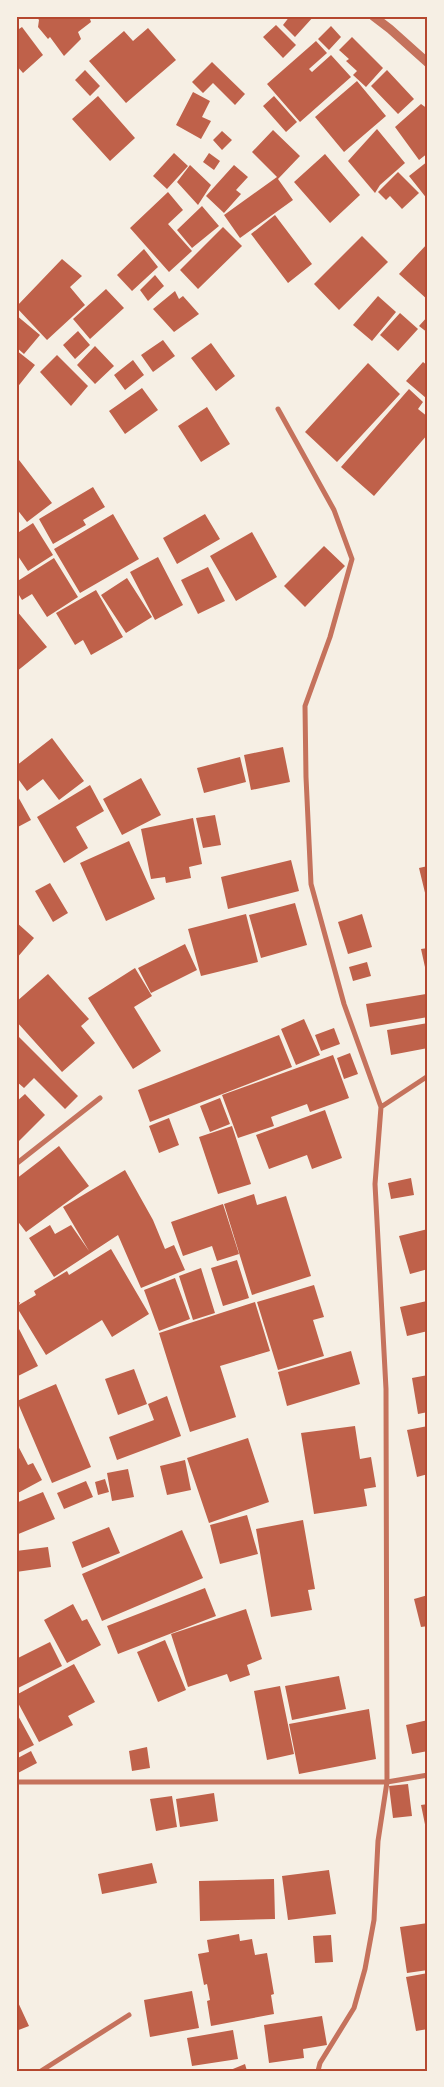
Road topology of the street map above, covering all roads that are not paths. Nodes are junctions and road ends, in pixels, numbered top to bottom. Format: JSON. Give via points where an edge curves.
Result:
{"nodes":[{"id":1,"x":374,"y":16,"type":"edge"},
{"id":2,"x":428,"y":63,"type":"edge"},
{"id":3,"x":278,"y":409,"type":"dead end"},
{"id":4,"x":428,"y":1076,"type":"edge"},
{"id":5,"x":100,"y":1098,"type":"dead end"},
{"id":6,"x":381,"y":1107,"type":"junction"},
{"id":7,"x":16,"y":1164,"type":"edge"},
{"id":8,"x":428,"y":1775,"type":"edge"},
{"id":9,"x":16,"y":1782,"type":"edge"},
{"id":10,"x":387,"y":1782,"type":"junction"},
{"id":11,"x":129,"y":2015,"type":"dead end"},
{"id":12,"x":41,"y":2071,"type":"edge"},
{"id":13,"x":318,"y":2071,"type":"edge"}],
"edges":[{"from":1,"to":2,"type":"street"},
{"from":3,"to":6,"type":"street","via":[[334,510],[352,559],[330,637],[305,706],[311,884],[344,1004]]},
{"from":4,"to":6,"type":"street"},
{"from":5,"to":7,"type":"street"},
{"from":6,"to":10,"type":"street","via":[[375,1184],[386,1389]]},
{"from":8,"to":10,"type":"street"},
{"from":9,"to":10,"type":"street"},
{"from":10,"to":13,"type":"street","via":[[378,1841],[374,1920],[365,1968],[354,2008]]},
{"from":11,"to":12,"type":"street"}]}
